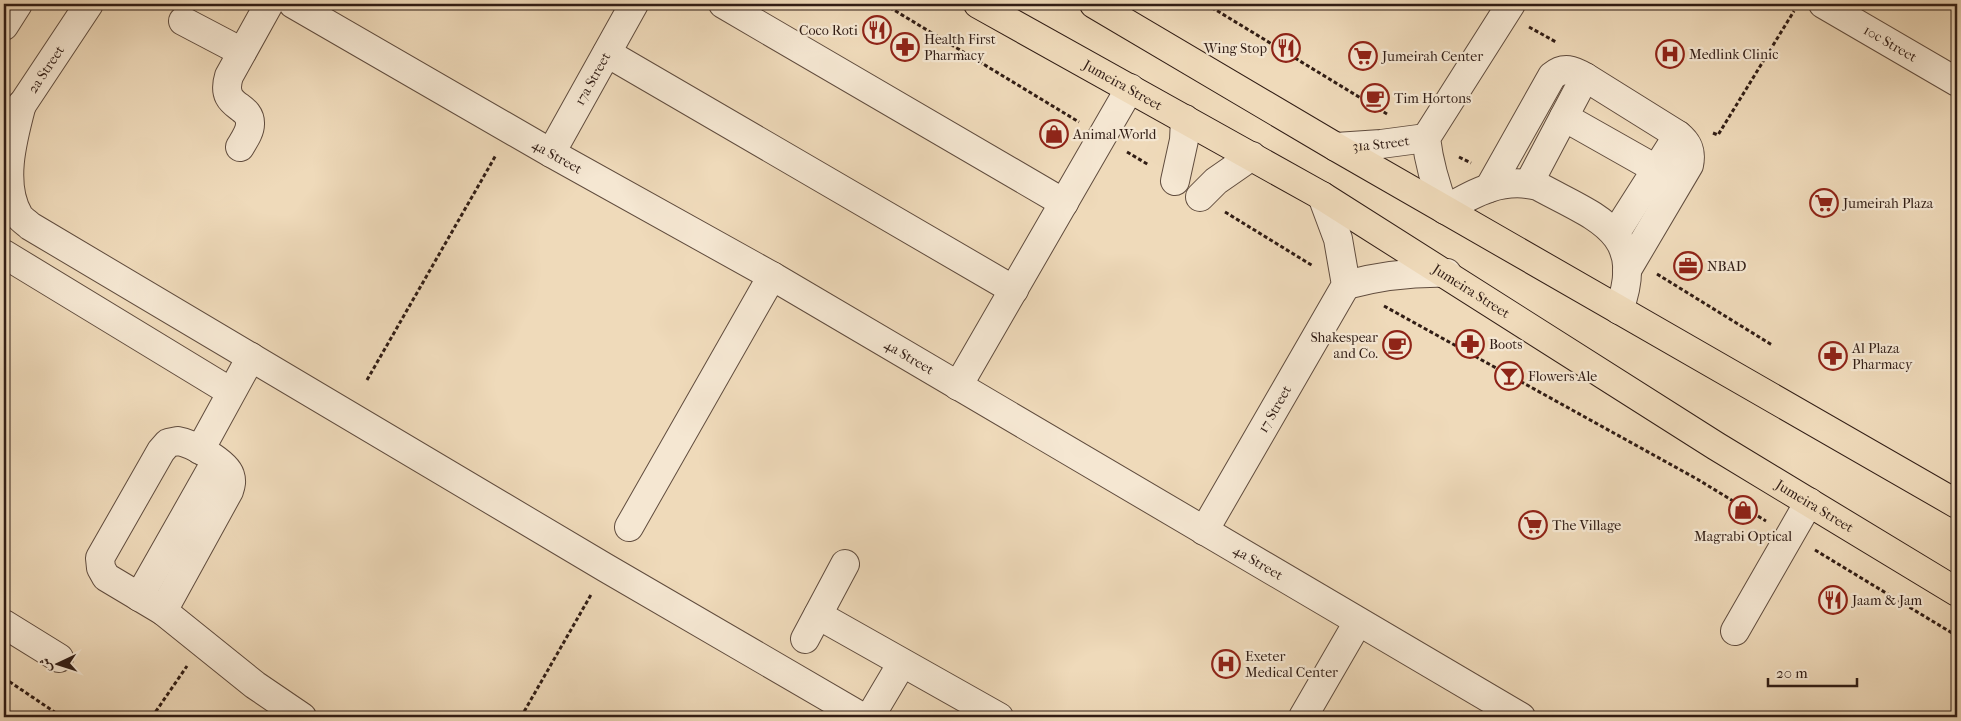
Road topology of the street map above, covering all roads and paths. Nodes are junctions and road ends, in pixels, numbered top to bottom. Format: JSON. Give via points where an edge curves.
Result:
{"nodes":[{"id":1,"x":18,"y":4,"type":"edge"},
{"id":2,"x":89,"y":4,"type":"edge"},
{"id":3,"x":269,"y":4,"type":"edge"},
{"id":4,"x":294,"y":4,"type":"edge"},
{"id":5,"x":634,"y":4,"type":"edge"},
{"id":6,"x":724,"y":4,"type":"edge"},
{"id":7,"x":978,"y":4,"type":"edge"},
{"id":8,"x":1094,"y":4,"type":"edge"},
{"id":9,"x":1799,"y":4,"type":"edge"},
{"id":10,"x":1823,"y":4,"type":"edge"},
{"id":11,"x":1508,"y":8,"type":"edge"},
{"id":12,"x":1857,"y":12,"type":"edge"},
{"id":13,"x":182,"y":21,"type":"dead end"},
{"id":14,"x":4,"y":26,"type":"edge"},
{"id":15,"x":1565,"y":47,"type":"dead end"},
{"id":16,"x":242,"y":52,"type":"junction"},
{"id":17,"x":607,"y":53,"type":"junction"},
{"id":18,"x":1585,"y":77,"type":"junction"},
{"id":19,"x":1957,"y":82,"type":"edge"},
{"id":20,"x":1130,"y":88,"type":"junction"},
{"id":21,"x":22,"y":104,"type":"junction"},
{"id":22,"x":1564,"y":117,"type":"junction"},
{"id":23,"x":1185,"y":119,"type":"junction"},
{"id":24,"x":510,"y":130,"type":"junction"},
{"id":25,"x":1710,"y":130,"type":"dead end"},
{"id":26,"x":4,"y":134,"type":"edge"},
{"id":27,"x":1678,"y":135,"type":"junction"},
{"id":28,"x":1426,"y":138,"type":"junction"},
{"id":29,"x":240,"y":146,"type":"dead end"},
{"id":30,"x":1336,"y":148,"type":"junction"},
{"id":31,"x":551,"y":153,"type":"junction"},
{"id":32,"x":1252,"y":156,"type":"junction"},
{"id":33,"x":1656,"y":169,"type":"junction"},
{"id":34,"x":1175,"y":181,"type":"dead end"},
{"id":35,"x":1529,"y":184,"type":"junction"},
{"id":36,"x":1489,"y":188,"type":"junction"},
{"id":37,"x":1322,"y":196,"type":"junction"},
{"id":38,"x":1200,"y":197,"type":"dead end"},
{"id":39,"x":1064,"y":204,"type":"junction"},
{"id":40,"x":1445,"y":210,"type":"junction"},
{"id":41,"x":1616,"y":234,"type":"junction"},
{"id":42,"x":4,"y":254,"type":"edge"},
{"id":43,"x":1627,"y":270,"type":"junction"},
{"id":44,"x":1447,"y":273,"type":"junction"},
{"id":45,"x":772,"y":276,"type":"junction"},
{"id":46,"x":1346,"y":285,"type":"junction"},
{"id":47,"x":1014,"y":290,"type":"junction"},
{"id":48,"x":1619,"y":310,"type":"junction"},
{"id":49,"x":251,"y":357,"type":"junction"},
{"id":50,"x":367,"y":380,"type":"dead end"},
{"id":51,"x":958,"y":386,"type":"junction"},
{"id":52,"x":232,"y":392,"type":"junction"},
{"id":53,"x":208,"y":456,"type":"junction"},
{"id":54,"x":1809,"y":502,"type":"junction"},
{"id":55,"x":1957,"y":504,"type":"edge"},
{"id":56,"x":629,"y":527,"type":"dead end"},
{"id":57,"x":1204,"y":531,"type":"junction"},
{"id":58,"x":1790,"y":535,"type":"junction"},
{"id":59,"x":846,"y":564,"type":"dead end"},
{"id":60,"x":606,"y":568,"type":"junction"},
{"id":61,"x":1957,"y":592,"type":"edge"},
{"id":62,"x":139,"y":596,"type":"junction"},
{"id":63,"x":163,"y":611,"type":"junction"},
{"id":64,"x":818,"y":614,"type":"junction"},
{"id":65,"x":1358,"y":622,"type":"junction"},
{"id":66,"x":4,"y":624,"type":"edge"},
{"id":67,"x":1735,"y":631,"type":"dead end"},
{"id":68,"x":1957,"y":636,"type":"edge"},
{"id":69,"x":805,"y":639,"type":"dead end"},
{"id":70,"x":203,"y":643,"type":"junction"},
{"id":71,"x":59,"y":658,"type":"dead end"},
{"id":72,"x":902,"y":662,"type":"junction"},
{"id":73,"x":4,"y":678,"type":"edge"},
{"id":74,"x":62,"y":717,"type":"edge"},
{"id":75,"x":152,"y":717,"type":"edge"},
{"id":76,"x":302,"y":717,"type":"edge"},
{"id":77,"x":521,"y":717,"type":"edge"},
{"id":78,"x":862,"y":717,"type":"edge"},
{"id":79,"x":870,"y":717,"type":"edge"},
{"id":80,"x":999,"y":717,"type":"edge"},
{"id":81,"x":1303,"y":717,"type":"edge"},
{"id":82,"x":1521,"y":717,"type":"edge"}],
"edges":[{"from":1,"to":14,"type":"street"},
{"from":2,"to":21,"type":"street","name":"2a Street"},
{"from":3,"to":16,"type":"street"},
{"from":4,"to":24,"type":"street","name":"4a Street"},
{"from":5,"to":17,"type":"street","name":"17a Street"},
{"from":6,"to":39,"type":"street"},
{"from":7,"to":20,"type":"main road","name":"Jumeira Street"},
{"from":8,"to":30,"type":"main road"},
{"from":9,"to":25,"type":"path","via":[[1718,135]]},
{"from":10,"to":12,"type":"street","name":"10c Street"},
{"from":11,"to":15,"type":"path"},
{"from":11,"to":28,"type":"street","name":"31a Street"},
{"from":12,"to":19,"type":"street","name":"10c Street"},
{"from":13,"to":16,"type":"street"},
{"from":16,"to":29,"type":"street","via":[[227,85],[228,95],[246,112],[250,121]]},
{"from":17,"to":31,"type":"street","name":"17a Street"},
{"from":17,"to":47,"type":"street"},
{"from":18,"to":22,"type":"street"},
{"from":18,"to":27,"type":"street"},
{"from":18,"to":36,"type":"street","via":[[1568,69],[1552,76]]},
{"from":20,"to":23,"type":"main road","name":"Jumeira Street"},
{"from":20,"to":39,"type":"street"},
{"from":21,"to":26,"type":"street","name":"2a Street"},
{"from":21,"to":49,"type":"street","via":[[9,157],[8,182],[11,200],[19,216]]},
{"from":22,"to":33,"type":"street"},
{"from":22,"to":35,"type":"street"},
{"from":23,"to":32,"type":"main road","name":"Jumeira Street"},
{"from":23,"to":34,"type":"street"},
{"from":24,"to":31,"type":"street","name":"4a Street"},
{"from":24,"to":50,"type":"path"},
{"from":27,"to":33,"type":"street"},
{"from":27,"to":43,"type":"street","via":[[1689,149],[1689,165]]},
{"from":28,"to":30,"type":"street","name":"31a Street"},
{"from":28,"to":40,"type":"street","name":"31a Street","via":[[1432,175]]},
{"from":30,"to":40,"type":"main road"},
{"from":31,"to":45,"type":"street","name":"4a Street"},
{"from":32,"to":37,"type":"main road","name":"Jumeira Street"},
{"from":32,"to":38,"type":"street","via":[[1227,172]]},
{"from":33,"to":41,"type":"street"},
{"from":35,"to":36,"type":"street","via":[[1505,183]]},
{"from":35,"to":41,"type":"street","via":[[1604,222]]},
{"from":36,"to":40,"type":"street"},
{"from":37,"to":44,"type":"main road","name":"Jumeira Street"},
{"from":37,"to":46,"type":"street","via":[[1338,239]]},
{"from":39,"to":47,"type":"street"},
{"from":40,"to":48,"type":"main road"},
{"from":41,"to":43,"type":"street","via":[[1626,256]]},
{"from":42,"to":52,"type":"street"},
{"from":43,"to":48,"type":"street"},
{"from":44,"to":46,"type":"street","via":[[1396,274]]},
{"from":44,"to":54,"type":"main road","name":"Jumeira Street"},
{"from":45,"to":51,"type":"street","name":"4a Street"},
{"from":45,"to":56,"type":"street"},
{"from":46,"to":57,"type":"street","name":"17 Street"},
{"from":46,"to":58,"type":"path","via":[[1697,479]]},
{"from":47,"to":51,"type":"street"},
{"from":48,"to":55,"type":"main road"},
{"from":49,"to":52,"type":"street"},
{"from":49,"to":60,"type":"street"},
{"from":51,"to":57,"type":"street","name":"4a Street"},
{"from":52,"to":53,"type":"street"},
{"from":53,"to":62,"type":"street"},
{"from":53,"to":62,"type":"street","via":[[188,442],[178,440],[168,444],[104,549],[100,558],[106,576]]},
{"from":53,"to":63,"type":"street","via":[[225,467],[232,483]]},
{"from":54,"to":58,"type":"street"},
{"from":54,"to":61,"type":"main road","name":"Jumeira Street"},
{"from":57,"to":65,"type":"street","name":"4a Street"},
{"from":58,"to":67,"type":"street"},
{"from":58,"to":68,"type":"path"},
{"from":59,"to":64,"type":"street"},
{"from":60,"to":77,"type":"path"},
{"from":60,"to":78,"type":"street"},
{"from":62,"to":63,"type":"street"},
{"from":63,"to":70,"type":"street"},
{"from":64,"to":69,"type":"street"},
{"from":64,"to":72,"type":"street"},
{"from":65,"to":81,"type":"street"},
{"from":65,"to":82,"type":"street","name":"4a Street"},
{"from":66,"to":71,"type":"street"},
{"from":70,"to":75,"type":"path"},
{"from":70,"to":76,"type":"street","via":[[255,685]]},
{"from":72,"to":79,"type":"street"},
{"from":72,"to":80,"type":"street"},
{"from":73,"to":74,"type":"path"}]}
